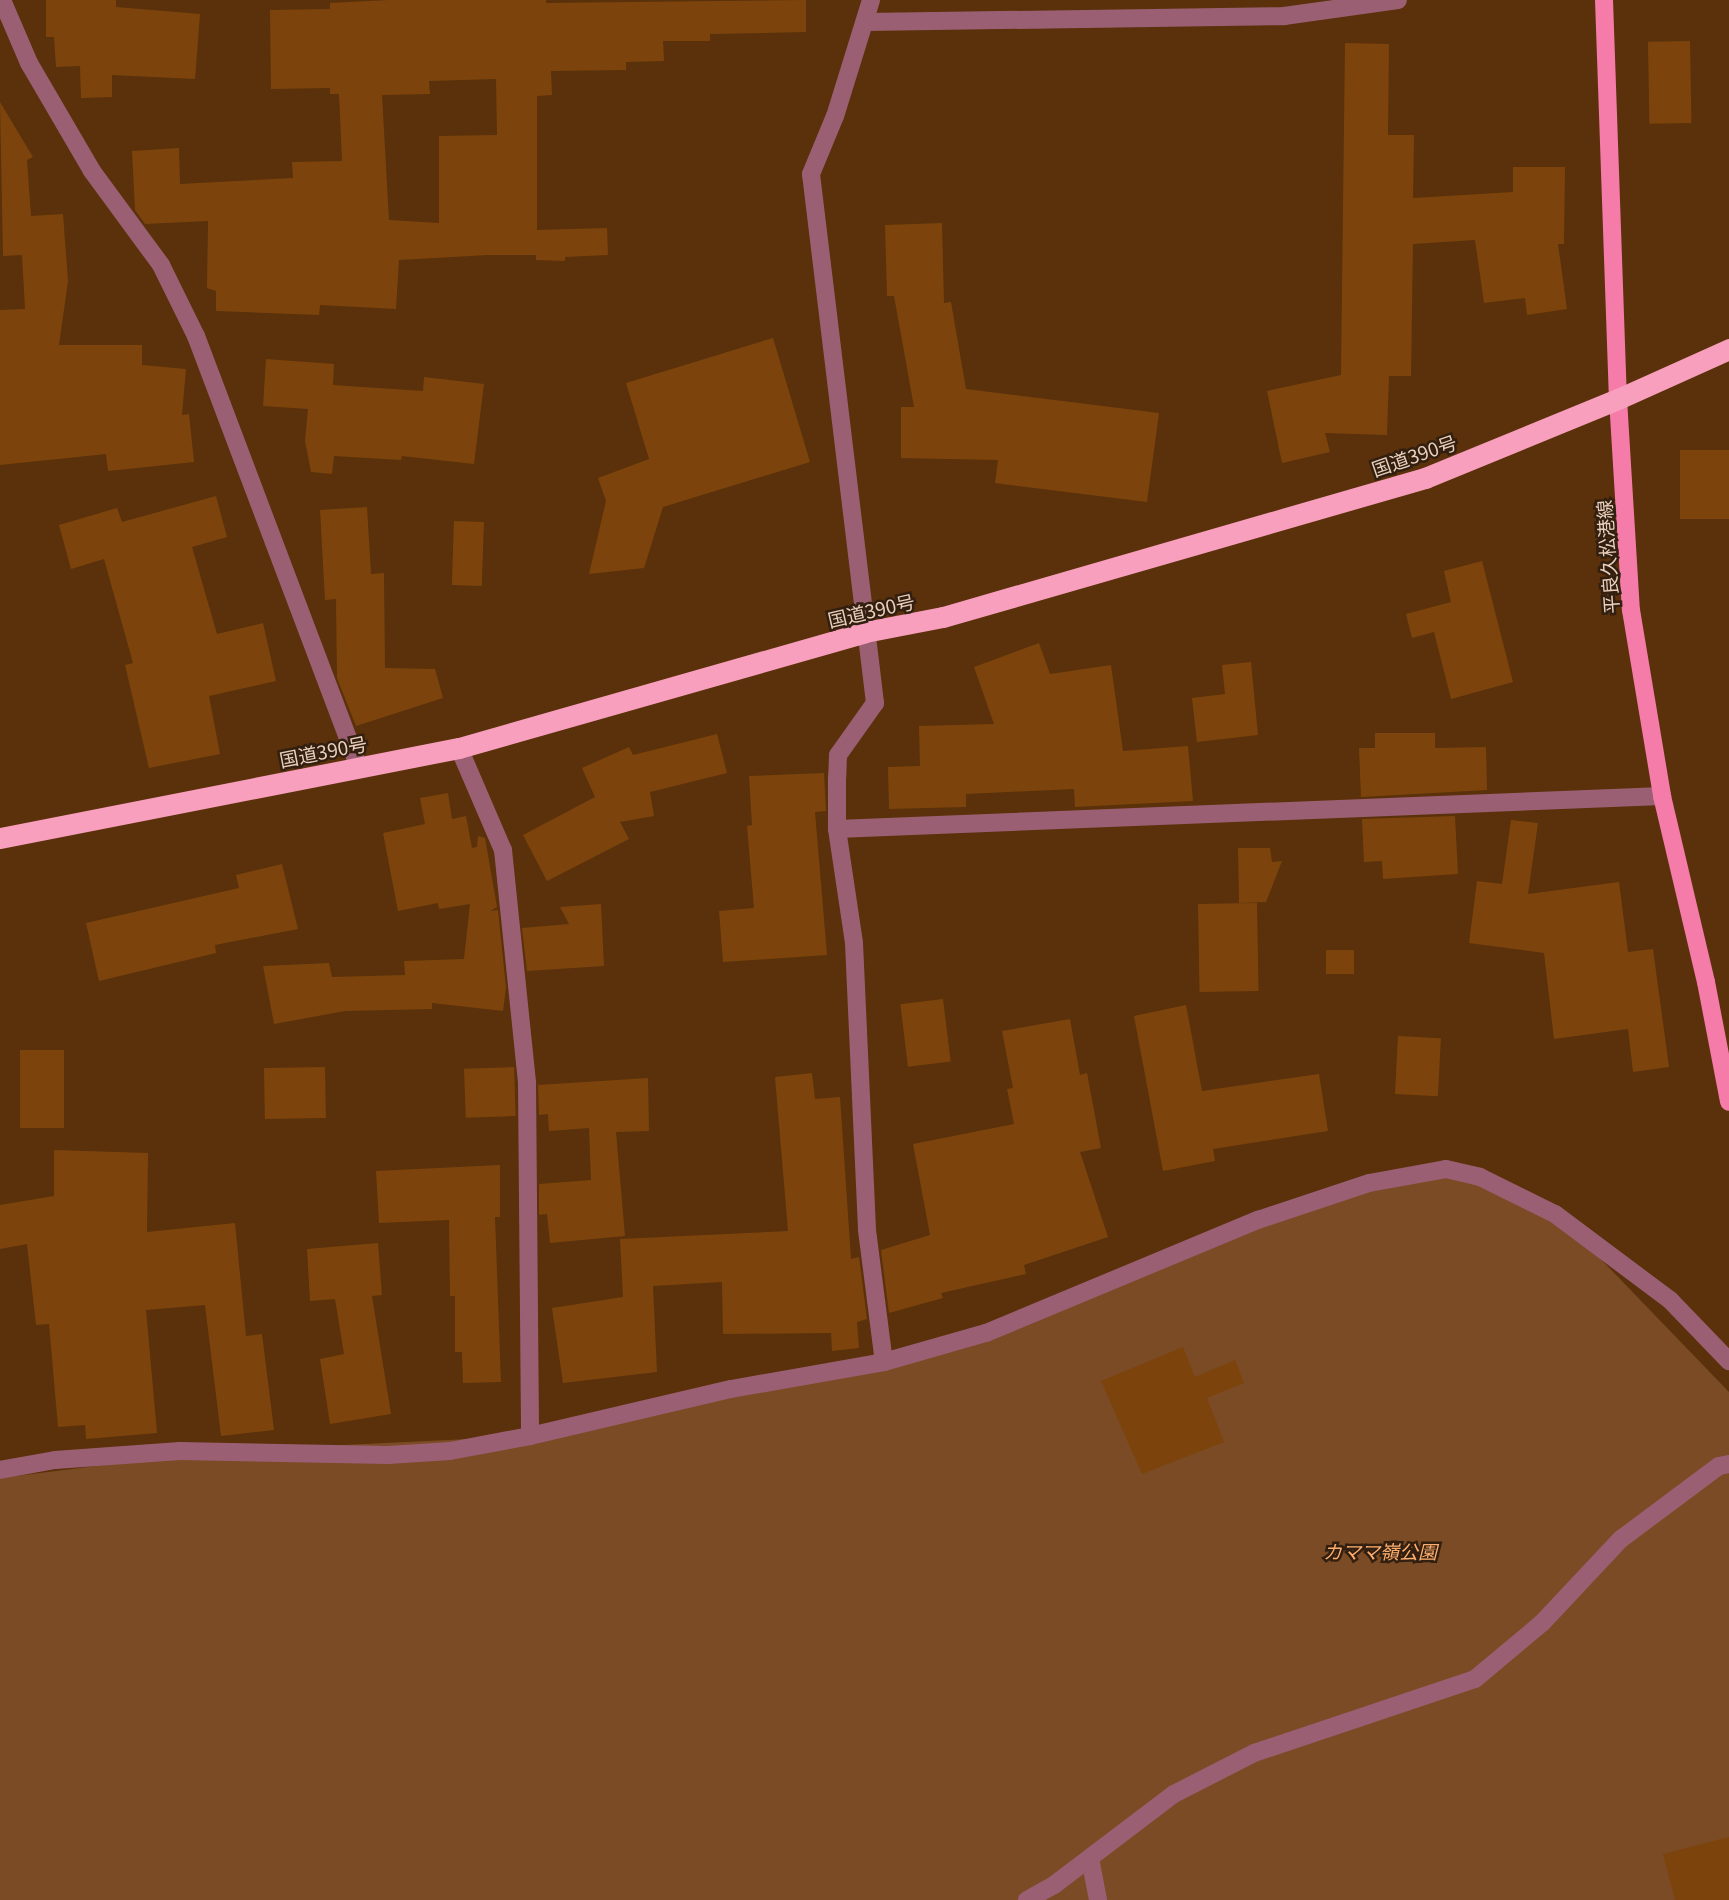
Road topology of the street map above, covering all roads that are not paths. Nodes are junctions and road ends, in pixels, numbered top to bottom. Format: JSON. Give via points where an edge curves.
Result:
{"nodes":[{"id":1,"x":2,"y":0,"type":"edge"},
{"id":2,"x":871,"y":0,"type":"edge"},
{"id":3,"x":1398,"y":0,"type":"edge"},
{"id":4,"x":1604,"y":0,"type":"edge"},
{"id":5,"x":865,"y":22,"type":"junction"},
{"id":6,"x":1729,"y":349,"type":"edge"},
{"id":7,"x":1618,"y":399,"type":"junction"},
{"id":8,"x":865,"y":632,"type":"junction"},
{"id":9,"x":459,"y":748,"type":"junction"},
{"id":10,"x":359,"y":767,"type":"junction"},
{"id":11,"x":1662,"y":796,"type":"junction"},
{"id":12,"x":837,"y":829,"type":"junction"},
{"id":13,"x":0,"y":838,"type":"edge"},
{"id":14,"x":1729,"y":1102,"type":"edge"},
{"id":15,"x":1729,"y":1361,"type":"edge"},
{"id":16,"x":884,"y":1362,"type":"junction"},
{"id":17,"x":530,"y":1436,"type":"junction"},
{"id":18,"x":1729,"y":1464,"type":"edge"},
{"id":19,"x":0,"y":1470,"type":"edge"},
{"id":20,"x":1090,"y":1858,"type":"junction"},
{"id":21,"x":1027,"y":1900,"type":"edge"},
{"id":22,"x":1098,"y":1900,"type":"edge"}],
"edges":[{"from":1,"to":10,"type":"street","via":[[29,63],[92,171],[161,265],[196,336]]},
{"from":2,"to":5,"type":"street"},
{"from":3,"to":5,"type":"street","via":[[1284,16]]},
{"from":4,"to":7,"type":"main road","name":"平良久松港線"},
{"from":5,"to":8,"type":"street","via":[[811,174]]},
{"from":6,"to":7,"type":"highway","name":"国道390号"},
{"from":7,"to":8,"type":"highway","name":"国道390号","via":[[1425,478],[943,617]]},
{"from":7,"to":11,"type":"main road","name":"平良久松港線","via":[[1631,610]]},
{"from":8,"to":9,"type":"highway","name":"国道390号"},
{"from":8,"to":12,"type":"street","via":[[875,703],[838,755]]},
{"from":9,"to":10,"type":"highway","name":"国道390号"},
{"from":9,"to":17,"type":"street","via":[[503,850],[527,1084]]},
{"from":10,"to":13,"type":"highway","name":"国道390号"},
{"from":11,"to":12,"type":"street"},
{"from":11,"to":14,"type":"main road","name":"平良久松港線"},
{"from":12,"to":16,"type":"street","via":[[854,943],[867,1230]]},
{"from":15,"to":16,"type":"street","via":[[1670,1300],[1555,1214],[1480,1177],[1446,1169],[1369,1182],[1258,1220],[986,1333]]},
{"from":16,"to":17,"type":"street","via":[[731,1390]]},
{"from":17,"to":19,"type":"street","via":[[450,1451],[388,1455],[180,1451],[55,1460]]},
{"from":18,"to":20,"type":"street","via":[[1719,1466],[1621,1539],[1542,1623],[1475,1679],[1254,1753],[1174,1794]]},
{"from":20,"to":21,"type":"street"},
{"from":20,"to":22,"type":"street"}]}
